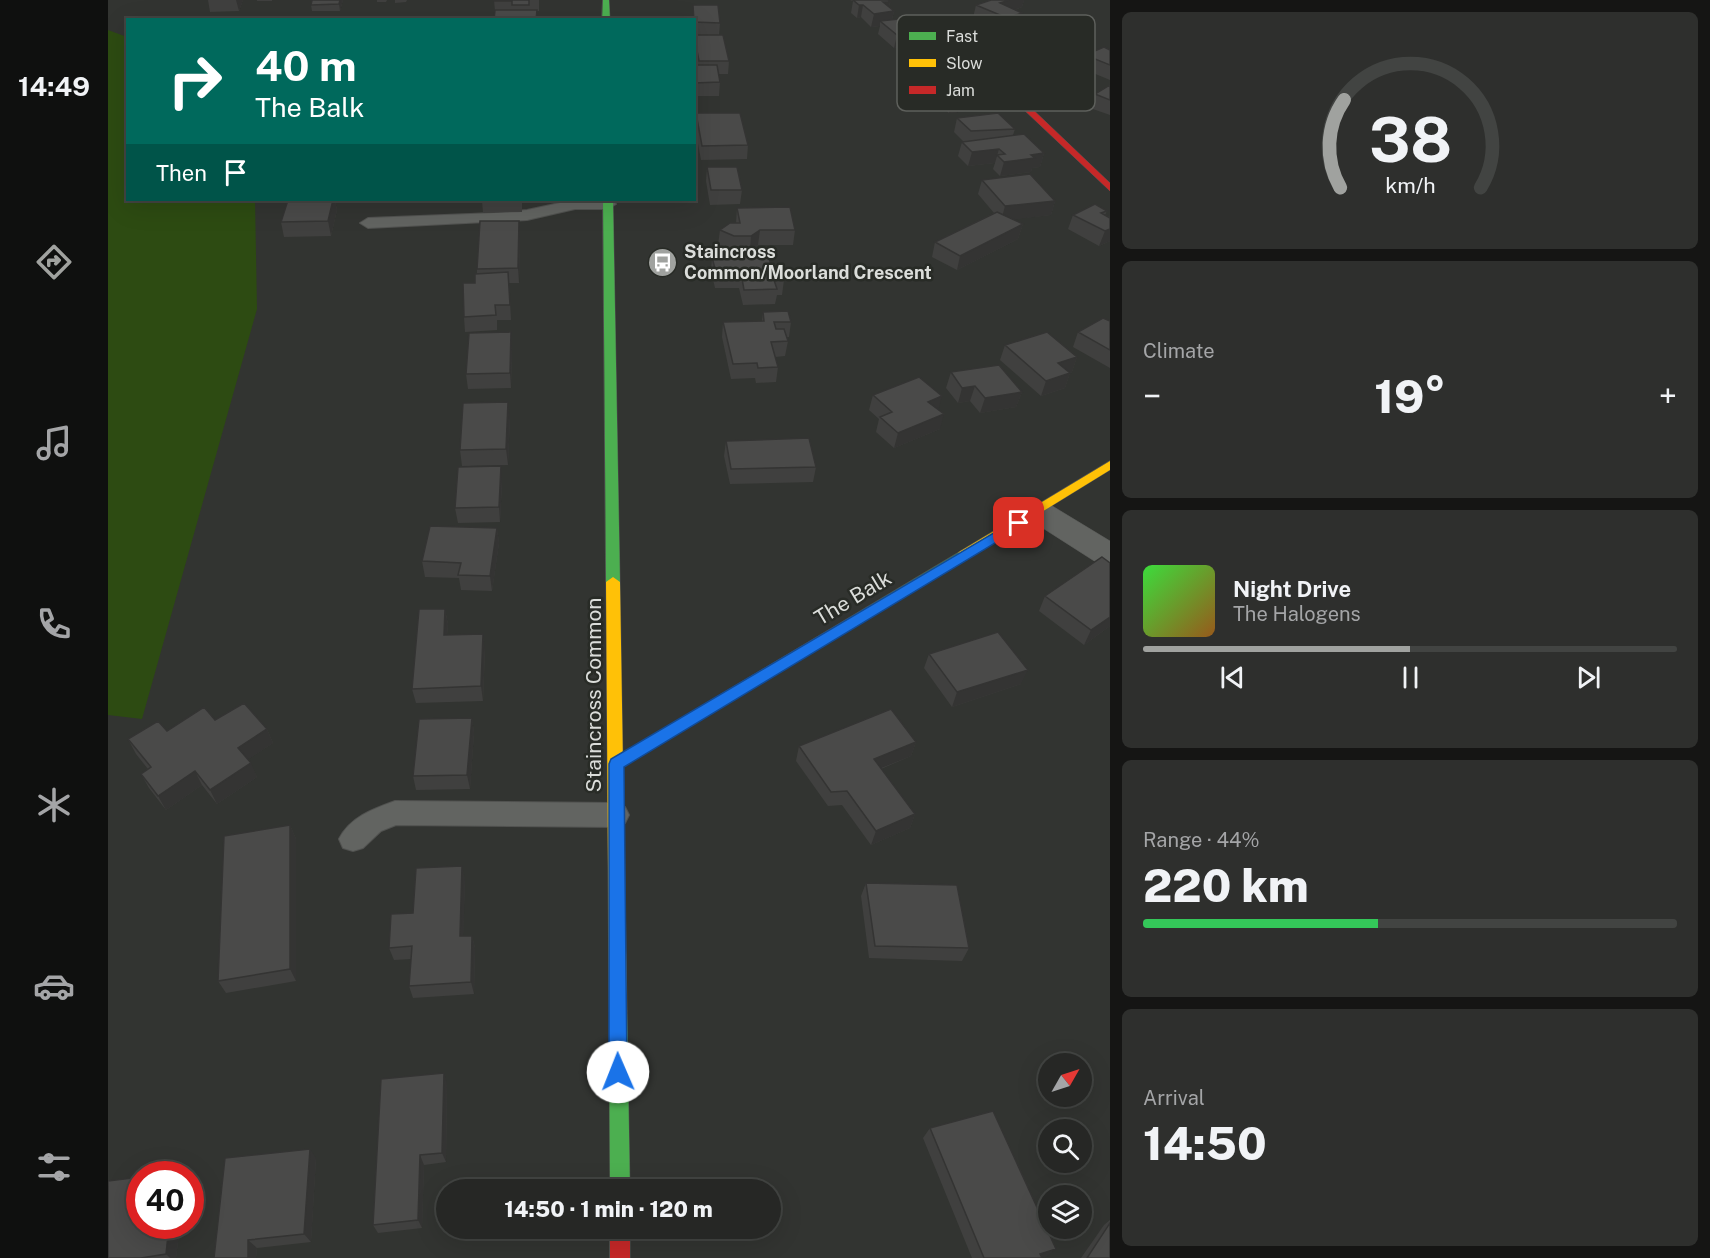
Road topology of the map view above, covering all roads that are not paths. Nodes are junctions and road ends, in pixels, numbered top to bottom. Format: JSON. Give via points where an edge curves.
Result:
{"nodes":[{"id":1,"x":606,"y":0,"type":"edge"},
{"id":2,"x":606,"y":18,"type":"edge"},
{"id":3,"x":1029,"y":111,"type":"edge"},
{"id":4,"x":1110,"y":188,"type":"edge"},
{"id":5,"x":608,"y":202,"type":"edge"},
{"id":6,"x":368,"y":223,"type":"dead end"},
{"id":7,"x":1110,"y":465,"type":"edge"},
{"id":8,"x":1038,"y":511,"type":"junction"},
{"id":9,"x":1110,"y":556,"type":"edge"},
{"id":10,"x":616,"y":764,"type":"junction"},
{"id":11,"x":615,"y":815,"type":"junction"},
{"id":12,"x":353,"y":839,"type":"dead end"},
{"id":13,"x":620,"y":1179,"type":"edge"},
{"id":14,"x":620,"y":1239,"type":"edge"},
{"id":15,"x":620,"y":1258,"type":"edge"}],
"edges":[{"from":1,"to":2,"type":"street"},
{"from":3,"to":4,"type":"street"},
{"from":5,"to":6,"type":"lane","via":[[495,218]]},
{"from":5,"to":10,"type":"street","name":"Staincross Common"},
{"from":7,"to":8,"type":"street","name":"The Balk"},
{"from":8,"to":9,"type":"street"},
{"from":8,"to":10,"type":"street","name":"The Balk"},
{"from":10,"to":11,"type":"street","name":"Staincross Common"},
{"from":11,"to":12,"type":"lane","via":[[395,813],[371,823]]},
{"from":11,"to":13,"type":"street","name":"Staincross Common"},
{"from":14,"to":15,"type":"street"}]}
